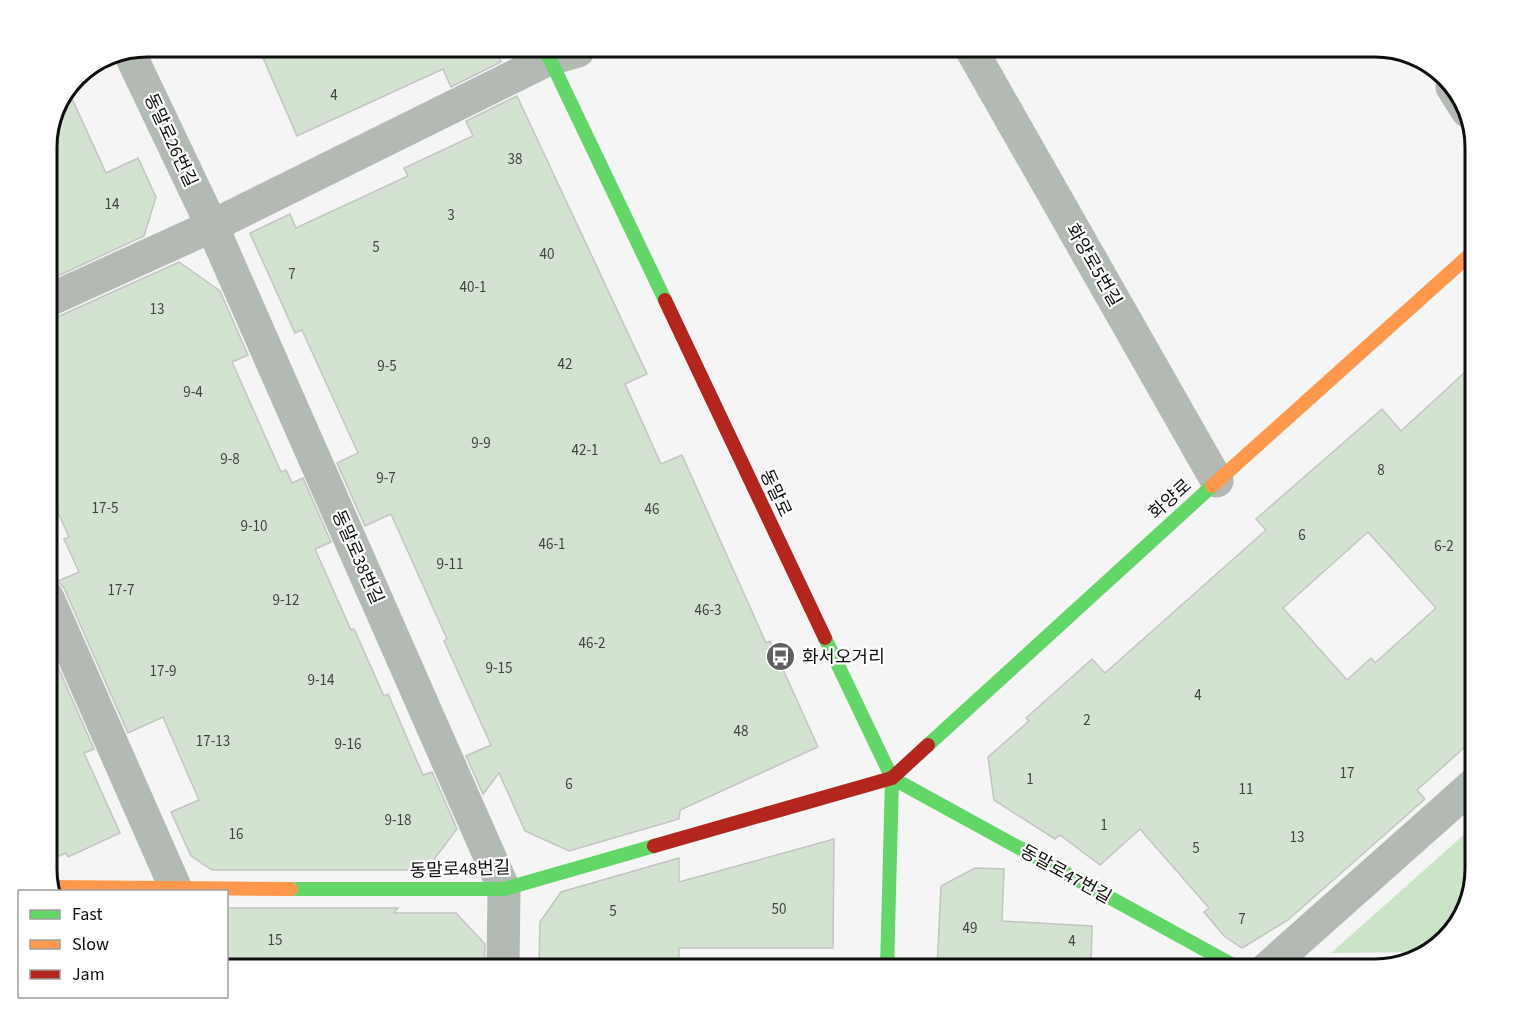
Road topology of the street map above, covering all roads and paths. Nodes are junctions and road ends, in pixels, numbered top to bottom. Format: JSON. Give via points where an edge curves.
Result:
{"nodes":[{"id":1,"x":552,"y":57,"type":"edge"},
{"id":2,"x":559,"y":57,"type":"edge"},
{"id":3,"x":976,"y":57,"type":"edge"},
{"id":4,"x":132,"y":59,"type":"edge"},
{"id":5,"x":212,"y":226,"type":"junction"},
{"id":6,"x":1465,"y":260,"type":"edge"},
{"id":7,"x":57,"y":296,"type":"edge"},
{"id":8,"x":1217,"y":481,"type":"junction"},
{"id":9,"x":57,"y":619,"type":"edge"},
{"id":10,"x":892,"y":778,"type":"junction"},
{"id":11,"x":1465,"y":793,"type":"edge"},
{"id":12,"x":59,"y":887,"type":"edge"},
{"id":13,"x":504,"y":889,"type":"junction"},
{"id":14,"x":176,"y":890,"type":"junction"},
{"id":15,"x":503,"y":959,"type":"edge"},
{"id":16,"x":887,"y":959,"type":"edge"},
{"id":17,"x":1222,"y":959,"type":"edge"},
{"id":18,"x":1277,"y":959,"type":"edge"}],
"edges":[{"from":1,"to":5,"type":"street"},
{"from":2,"to":10,"type":"street","name":"동말로"},
{"from":3,"to":8,"type":"street","name":"화양로5번길"},
{"from":4,"to":5,"type":"street","name":"동말로26번길"},
{"from":5,"to":7,"type":"street"},
{"from":5,"to":13,"type":"street","name":"동말로38번길"},
{"from":6,"to":8,"type":"street","name":"화양로"},
{"from":8,"to":10,"type":"street","name":"화양로"},
{"from":9,"to":14,"type":"street"},
{"from":10,"to":13,"type":"street","name":"동말로48번길"},
{"from":10,"to":16,"type":"street","name":"동말로"},
{"from":10,"to":17,"type":"street","name":"동말로47번길"},
{"from":11,"to":18,"type":"street"},
{"from":12,"to":14,"type":"street","name":"동말로48번길"},
{"from":13,"to":14,"type":"street","name":"동말로48번길"},
{"from":13,"to":15,"type":"street"}]}
